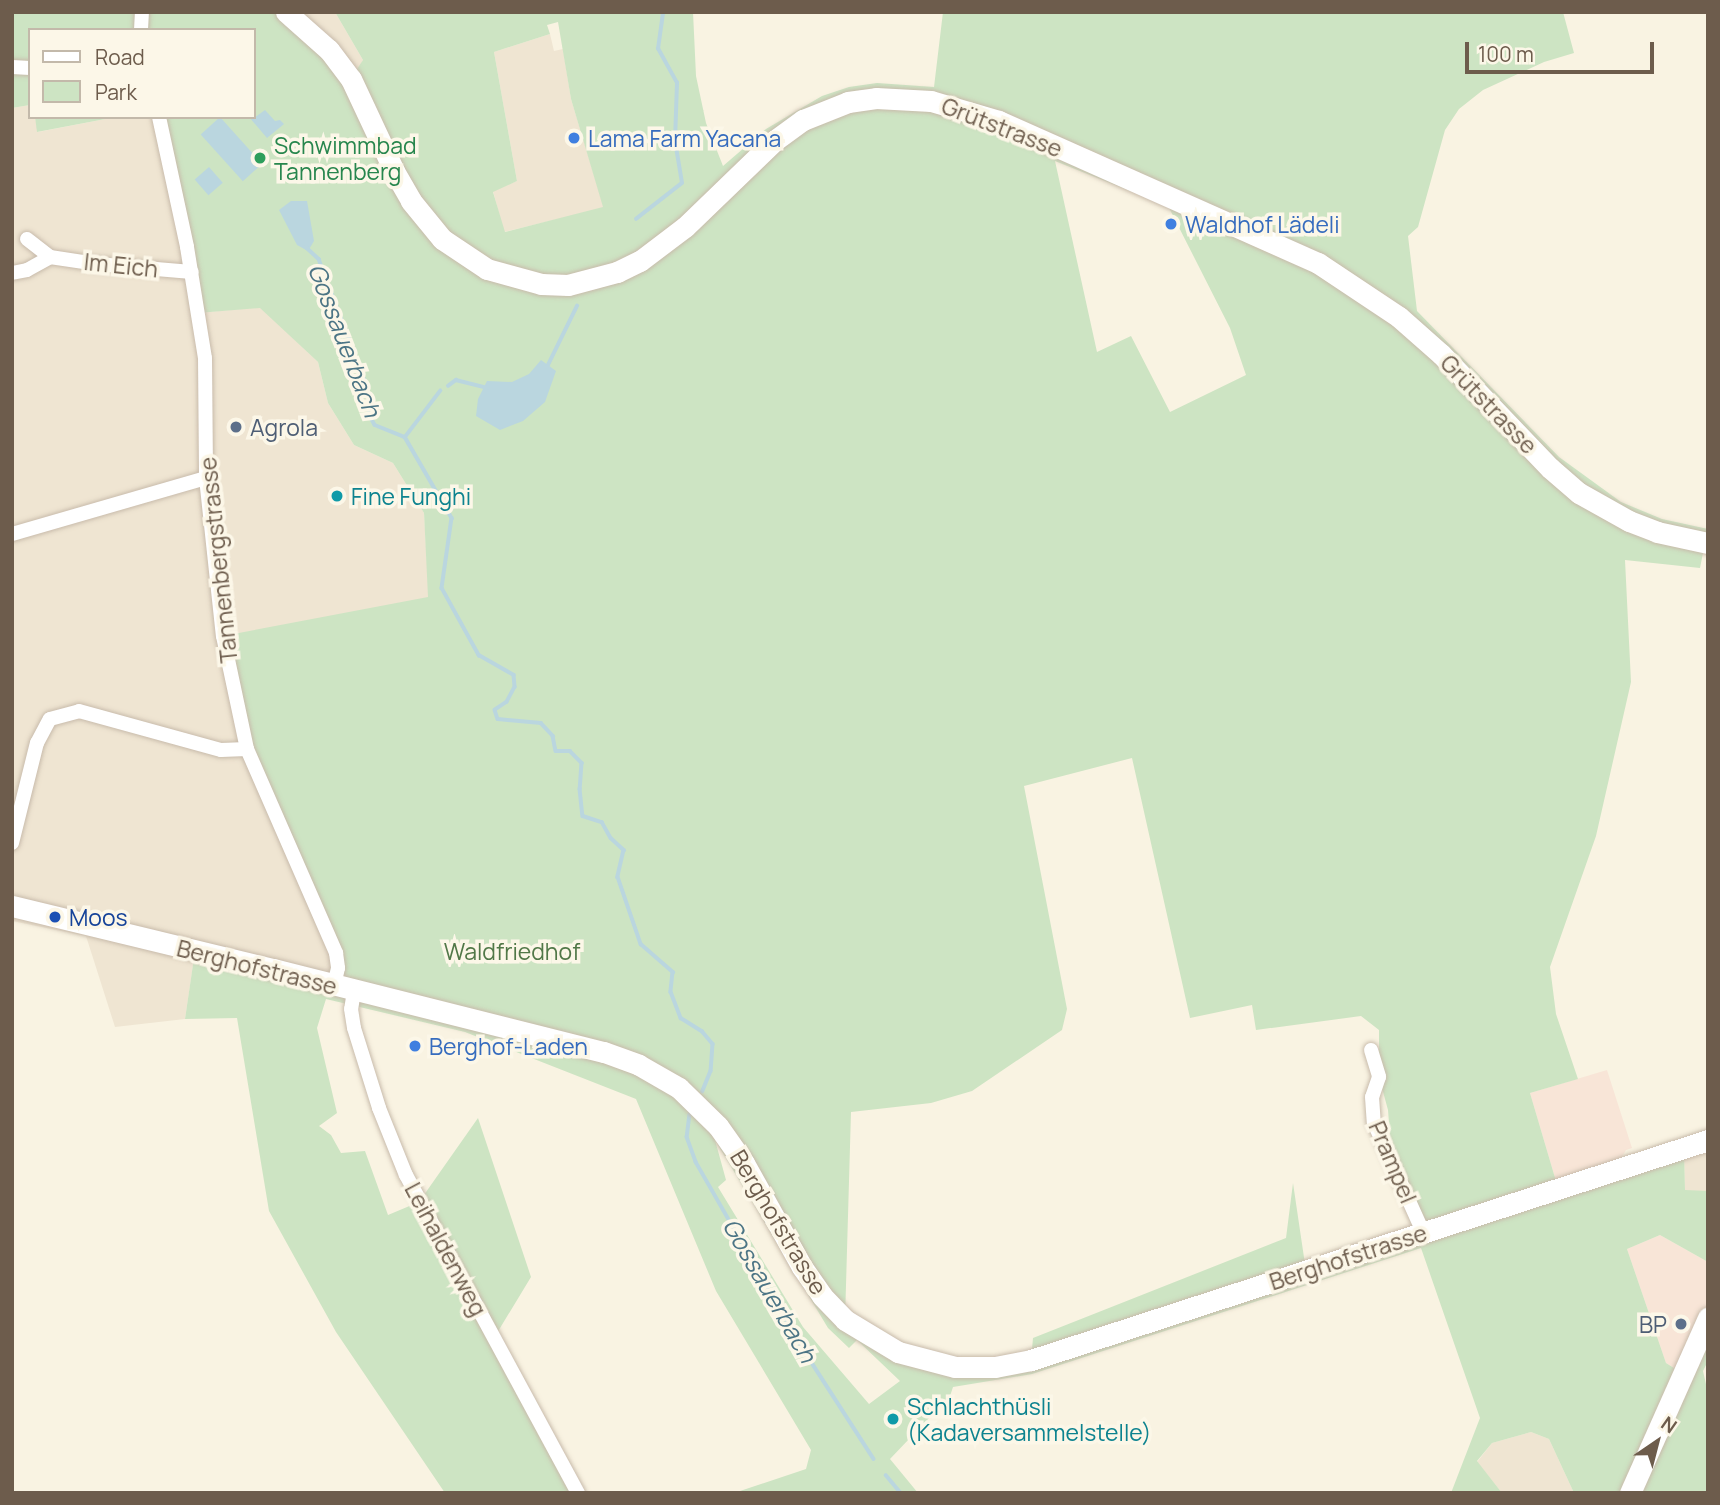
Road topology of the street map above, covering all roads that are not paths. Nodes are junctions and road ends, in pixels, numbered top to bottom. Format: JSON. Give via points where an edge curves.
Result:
{"nodes":[{"id":1,"x":286,"y":12,"type":"edge"},
{"id":2,"x":159,"y":119,"type":"edge"},
{"id":3,"x":27,"y":239,"type":"dead end"},
{"id":4,"x":50,"y":257,"type":"junction"},
{"id":5,"x":192,"y":272,"type":"junction"},
{"id":6,"x":12,"y":273,"type":"edge"},
{"id":7,"x":205,"y":478,"type":"junction"},
{"id":8,"x":12,"y":534,"type":"edge"},
{"id":9,"x":1708,"y":543,"type":"edge"},
{"id":10,"x":247,"y":749,"type":"junction"},
{"id":11,"x":12,"y":843,"type":"edge"},
{"id":12,"x":12,"y":906,"type":"edge"},
{"id":13,"x":344,"y":989,"type":"junction"},
{"id":14,"x":1371,"y":1050,"type":"dead end"},
{"id":15,"x":1708,"y":1140,"type":"edge"},
{"id":16,"x":1423,"y":1232,"type":"junction"},
{"id":17,"x":1708,"y":1318,"type":"edge"},
{"id":18,"x":578,"y":1493,"type":"edge"},
{"id":19,"x":1630,"y":1493,"type":"edge"}],
"edges":[{"from":1,"to":9,"type":"main road","name":"Grütstrasse","via":[[329,50],[351,79],[411,201],[442,239],[487,269],[541,284],[568,285],[617,272],[640,261],[685,226],[765,149],[803,120],[848,102],[876,98],[931,101],[999,121],[1318,263],[1399,317],[1579,492],[1638,524]]},
{"from":2,"to":5,"type":"street","name":"Tannenbergstrasse"},
{"from":3,"to":4,"type":"street"},
{"from":4,"to":5,"type":"street","name":"Im Eich"},
{"from":4,"to":6,"type":"street"},
{"from":5,"to":7,"type":"street","name":"Tannenbergstrasse","via":[[205,358]]},
{"from":7,"to":8,"type":"street"},
{"from":7,"to":10,"type":"street","name":"Tannenbergstrasse","via":[[223,636]]},
{"from":10,"to":11,"type":"street","via":[[221,750],[79,711],[50,719],[37,743]]},
{"from":10,"to":13,"type":"street","name":"Tannenbergstrasse","via":[[336,953]]},
{"from":12,"to":13,"type":"main road","name":"Berghofstrasse"},
{"from":13,"to":16,"type":"main road","name":"Berghofstrasse","via":[[604,1052],[659,1075],[718,1126],[802,1267],[845,1320],[887,1347],[940,1365],[1015,1364]]},
{"from":13,"to":18,"type":"street","name":"Leihaldenweg","via":[[406,1175]]},
{"from":14,"to":16,"type":"street","name":"Prampel","via":[[1379,1077],[1372,1097],[1374,1123]]},
{"from":15,"to":16,"type":"main road","name":"Berghofstrasse"},
{"from":17,"to":19,"type":"main road"}]}
